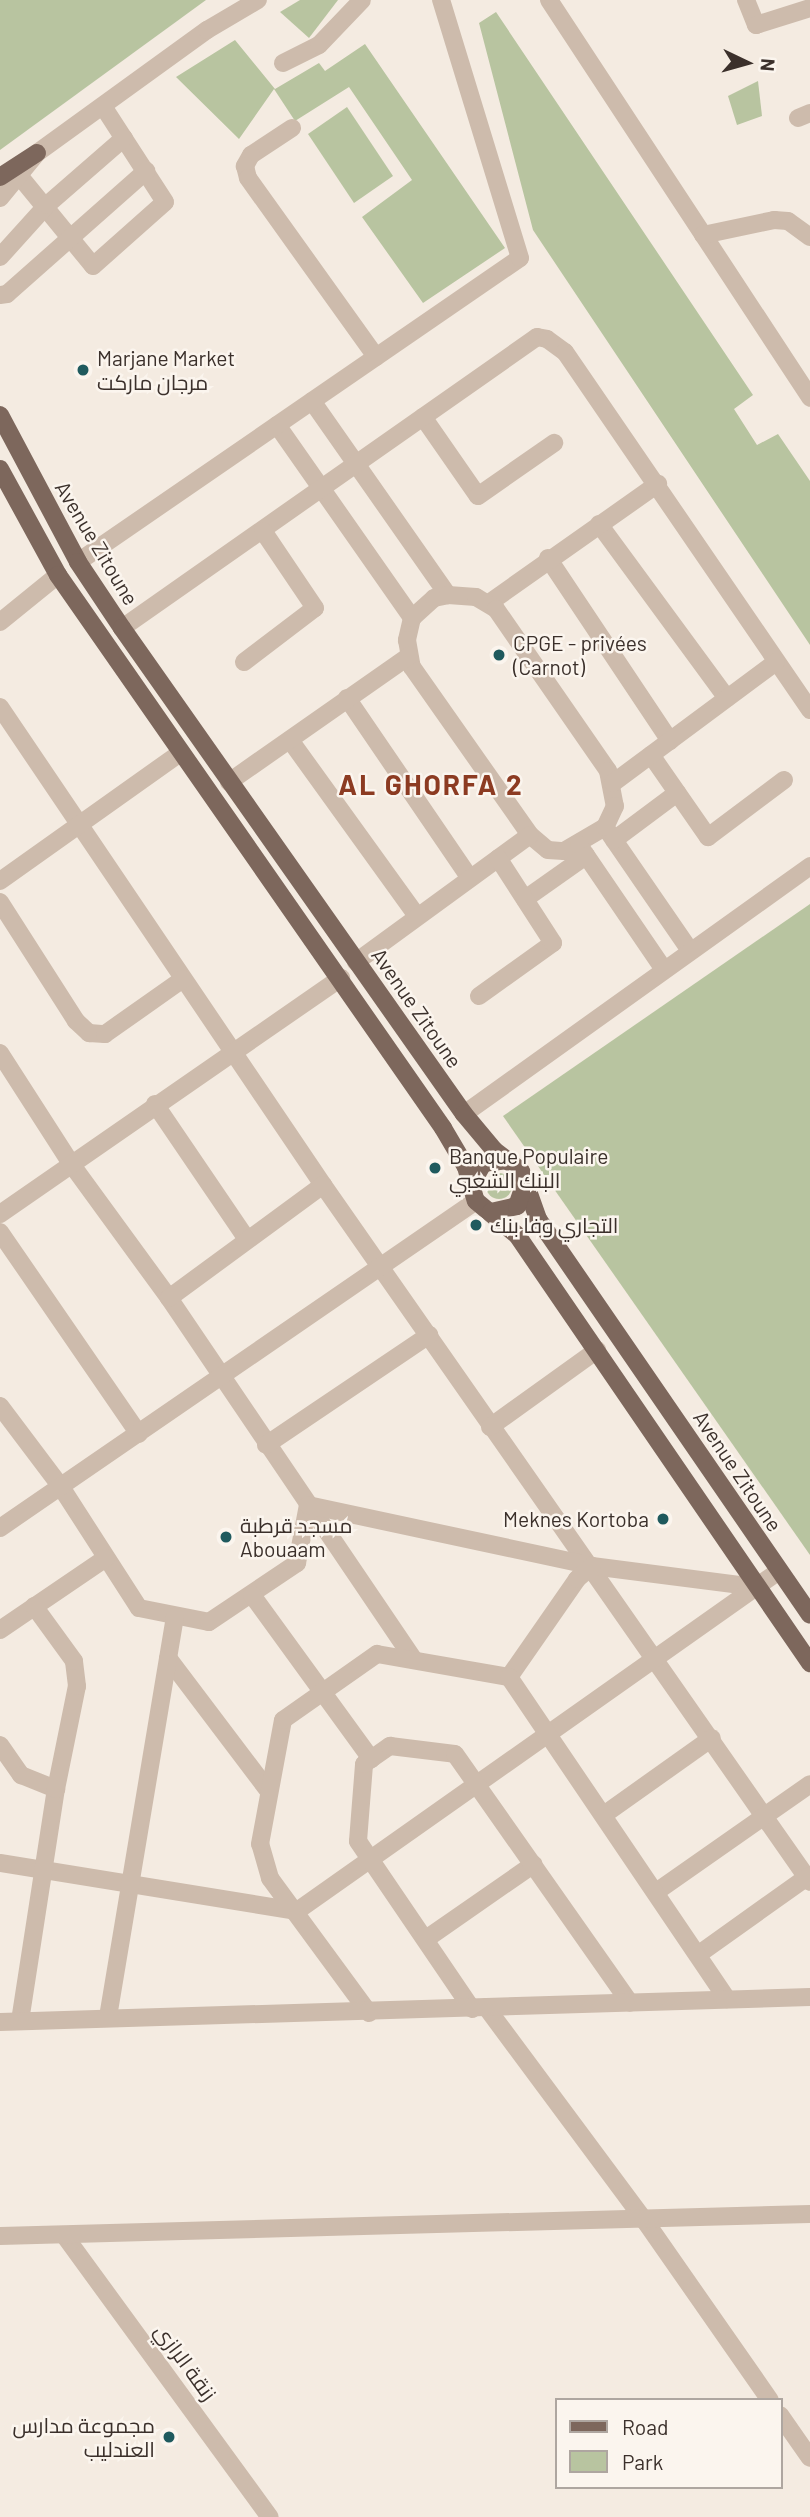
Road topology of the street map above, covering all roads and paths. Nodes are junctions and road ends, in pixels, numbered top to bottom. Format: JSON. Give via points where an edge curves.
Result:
{"nodes":[{"id":1,"x":258,"y":0,"type":"edge"},
{"id":2,"x":362,"y":0,"type":"edge"},
{"id":3,"x":441,"y":0,"type":"edge"},
{"id":4,"x":549,"y":0,"type":"edge"},
{"id":5,"x":746,"y":0,"type":"edge"},
{"id":6,"x":810,"y":8,"type":"edge"},
{"id":7,"x":283,"y":63,"type":"dead end"},
{"id":8,"x":103,"y":106,"type":"junction"},
{"id":9,"x":292,"y":128,"type":"dead end"},
{"id":10,"x":124,"y":138,"type":"junction"},
{"id":11,"x":37,"y":153,"type":"joint"},
{"id":12,"x":146,"y":171,"type":"junction"},
{"id":13,"x":9,"y":175,"type":"edge"},
{"id":14,"x":0,"y":198,"type":"edge"},
{"id":15,"x":47,"y":205,"type":"junction"},
{"id":16,"x":703,"y":235,"type":"junction"},
{"id":17,"x":72,"y":237,"type":"junction"},
{"id":18,"x":810,"y":237,"type":"edge"},
{"id":19,"x":0,"y":257,"type":"edge"},
{"id":20,"x":0,"y":295,"type":"edge"},
{"id":21,"x":376,"y":357,"type":"junction"},
{"id":22,"x":810,"y":398,"type":"edge"},
{"id":23,"x":312,"y":401,"type":"junction"},
{"id":24,"x":0,"y":415,"type":"edge"},
{"id":25,"x":423,"y":417,"type":"junction"},
{"id":26,"x":277,"y":425,"type":"junction"},
{"id":27,"x":554,"y":443,"type":"dead end"},
{"id":28,"x":358,"y":466,"type":"junction"},
{"id":29,"x":0,"y":468,"type":"edge"},
{"id":30,"x":658,"y":484,"type":"junction"},
{"id":31,"x":323,"y":490,"type":"junction"},
{"id":32,"x":599,"y":524,"type":"junction"},
{"id":33,"x":263,"y":531,"type":"junction"},
{"id":34,"x":548,"y":558,"type":"junction"},
{"id":35,"x":78,"y":562,"type":"junction"},
{"id":36,"x":58,"y":575,"type":"junction"},
{"id":37,"x":448,"y":595,"type":"junction"},
{"id":38,"x":489,"y":603,"type":"junction"},
{"id":39,"x":412,"y":618,"type":"junction"},
{"id":40,"x":0,"y":622,"type":"edge"},
{"id":41,"x":122,"y":628,"type":"junction"},
{"id":42,"x":409,"y":656,"type":"junction"},
{"id":43,"x":244,"y":662,"type":"dead end"},
{"id":44,"x":776,"y":662,"type":"junction"},
{"id":45,"x":347,"y":698,"type":"junction"},
{"id":46,"x":727,"y":698,"type":"junction"},
{"id":47,"x":0,"y":707,"type":"edge"},
{"id":48,"x":810,"y":710,"type":"edge"},
{"id":49,"x":290,"y":740,"type":"junction"},
{"id":50,"x":670,"y":741,"type":"junction"},
{"id":51,"x":180,"y":753,"type":"junction"},
{"id":52,"x":651,"y":755,"type":"junction"},
{"id":53,"x":784,"y":780,"type":"dead end"},
{"id":54,"x":229,"y":782,"type":"junction"},
{"id":55,"x":613,"y":783,"type":"junction"},
{"id":56,"x":677,"y":793,"type":"junction"},
{"id":57,"x":81,"y":823,"type":"junction"},
{"id":58,"x":610,"y":833,"type":"junction"},
{"id":59,"x":530,"y":835,"type":"junction"},
{"id":60,"x":583,"y":850,"type":"junction"},
{"id":61,"x":498,"y":858,"type":"junction"},
{"id":62,"x":810,"y":866,"type":"edge"},
{"id":63,"x":470,"y":878,"type":"junction"},
{"id":64,"x":0,"y":881,"type":"edge"},
{"id":65,"x":525,"y":899,"type":"junction"},
{"id":66,"x":0,"y":902,"type":"edge"},
{"id":67,"x":417,"y":916,"type":"junction"},
{"id":68,"x":689,"y":949,"type":"junction"},
{"id":69,"x":356,"y":962,"type":"junction"},
{"id":70,"x":663,"y":968,"type":"junction"},
{"id":71,"x":341,"y":978,"type":"junction"},
{"id":72,"x":183,"y":979,"type":"junction"},
{"id":73,"x":479,"y":996,"type":"dead end"},
{"id":74,"x":231,"y":1051,"type":"junction"},
{"id":75,"x":0,"y":1053,"type":"edge"},
{"id":76,"x":155,"y":1104,"type":"junction"},
{"id":77,"x":464,"y":1114,"type":"junction"},
{"id":78,"x":508,"y":1160,"type":"junction"},
{"id":79,"x":72,"y":1165,"type":"junction"},
{"id":80,"x":525,"y":1180,"type":"junction"},
{"id":81,"x":323,"y":1185,"type":"junction"},
{"id":82,"x":473,"y":1193,"type":"junction"},
{"id":83,"x":491,"y":1212,"type":"junction"},
{"id":84,"x":0,"y":1214,"type":"edge"},
{"id":85,"x":0,"y":1232,"type":"edge"},
{"id":86,"x":246,"y":1238,"type":"junction"},
{"id":87,"x":381,"y":1267,"type":"junction"},
{"id":88,"x":169,"y":1298,"type":"junction"},
{"id":89,"x":429,"y":1335,"type":"junction"},
{"id":90,"x":597,"y":1350,"type":"junction"},
{"id":91,"x":221,"y":1377,"type":"junction"},
{"id":92,"x":0,"y":1406,"type":"edge"},
{"id":93,"x":491,"y":1427,"type":"junction"},
{"id":94,"x":139,"y":1434,"type":"junction"},
{"id":95,"x":267,"y":1445,"type":"junction"},
{"id":96,"x":61,"y":1488,"type":"junction"},
{"id":97,"x":308,"y":1505,"type":"junction"},
{"id":98,"x":0,"y":1528,"type":"edge"},
{"id":99,"x":106,"y":1558,"type":"junction"},
{"id":100,"x":592,"y":1566,"type":"junction"},
{"id":101,"x":779,"y":1571,"type":"junction"},
{"id":102,"x":757,"y":1587,"type":"junction"},
{"id":103,"x":252,"y":1595,"type":"junction"},
{"id":104,"x":34,"y":1606,"type":"junction"},
{"id":105,"x":810,"y":1615,"type":"edge"},
{"id":106,"x":175,"y":1617,"type":"junction"},
{"id":107,"x":0,"y":1630,"type":"edge"},
{"id":108,"x":169,"y":1658,"type":"junction"},
{"id":109,"x":655,"y":1658,"type":"junction"},
{"id":110,"x":414,"y":1660,"type":"junction"},
{"id":111,"x":810,"y":1663,"type":"edge"},
{"id":112,"x":509,"y":1677,"type":"junction"},
{"id":113,"x":320,"y":1691,"type":"junction"},
{"id":114,"x":547,"y":1732,"type":"junction"},
{"id":115,"x":712,"y":1738,"type":"junction"},
{"id":116,"x":0,"y":1745,"type":"edge"},
{"id":117,"x":371,"y":1759,"type":"junction"},
{"id":118,"x":476,"y":1783,"type":"junction"},
{"id":119,"x":810,"y":1784,"type":"edge"},
{"id":120,"x":56,"y":1789,"type":"junction"},
{"id":121,"x":267,"y":1789,"type":"junction"},
{"id":122,"x":605,"y":1814,"type":"junction"},
{"id":123,"x":764,"y":1816,"type":"junction"},
{"id":124,"x":371,"y":1858,"type":"junction"},
{"id":125,"x":0,"y":1863,"type":"edge"},
{"id":126,"x":534,"y":1864,"type":"junction"},
{"id":127,"x":43,"y":1869,"type":"junction"},
{"id":128,"x":808,"y":1880,"type":"edge"},
{"id":129,"x":130,"y":1885,"type":"junction"},
{"id":130,"x":656,"y":1892,"type":"junction"},
{"id":131,"x":297,"y":1912,"type":"junction"},
{"id":132,"x":426,"y":1939,"type":"junction"},
{"id":133,"x":699,"y":1954,"type":"junction"},
{"id":134,"x":810,"y":1997,"type":"edge"},
{"id":135,"x":727,"y":1999,"type":"junction"},
{"id":136,"x":630,"y":2003,"type":"junction"},
{"id":137,"x":479,"y":2008,"type":"junction"},
{"id":138,"x":369,"y":2012,"type":"junction"},
{"id":139,"x":108,"y":2017,"type":"junction"},
{"id":140,"x":20,"y":2021,"type":"junction"},
{"id":141,"x":0,"y":2022,"type":"edge"},
{"id":142,"x":810,"y":2214,"type":"edge"},
{"id":143,"x":645,"y":2221,"type":"junction"},
{"id":144,"x":64,"y":2235,"type":"junction"},
{"id":145,"x":0,"y":2236,"type":"edge"},
{"id":146,"x":769,"y":2398,"type":"edge"},
{"id":147,"x":782,"y":2418,"type":"edge"},
{"id":148,"x":810,"y":2458,"type":"edge"},
{"id":149,"x":270,"y":2517,"type":"edge"}],
"edges":[{"from":1,"to":8,"type":"street","via":[[207,30]]},
{"from":2,"to":7,"type":"street","via":[[319,45]]},
{"from":3,"to":21,"type":"street","via":[[520,258]]},
{"from":4,"to":16,"type":"street"},
{"from":5,"to":6,"type":"street","via":[[756,25]]},
{"from":8,"to":10,"type":"street"},
{"from":8,"to":11,"type":"street"},
{"from":9,"to":21,"type":"street","via":[[251,155],[245,166],[248,178]]},
{"from":10,"to":12,"type":"street"},
{"from":10,"to":15,"type":"street"},
{"from":11,"to":13,"type":"main road"},
{"from":12,"to":17,"type":"street"},
{"from":12,"to":17,"type":"street","via":[[162,195],[162,208],[93,266]]},
{"from":13,"to":14,"type":"street"},
{"from":13,"to":15,"type":"street"},
{"from":15,"to":17,"type":"street"},
{"from":15,"to":19,"type":"street"},
{"from":16,"to":18,"type":"street","via":[[774,220],[788,221]]},
{"from":16,"to":22,"type":"street"},
{"from":17,"to":20,"type":"street"},
{"from":21,"to":23,"type":"street"},
{"from":23,"to":26,"type":"street"},
{"from":23,"to":28,"type":"street"},
{"from":24,"to":35,"type":"main road","name":"Avenue Zitoune"},
{"from":25,"to":27,"type":"street","via":[[478,496]]},
{"from":25,"to":28,"type":"street"},
{"from":25,"to":30,"type":"street","via":[[527,340],[547,339],[565,352]]},
{"from":26,"to":31,"type":"street"},
{"from":26,"to":35,"type":"street"},
{"from":28,"to":31,"type":"street"},
{"from":28,"to":37,"type":"street"},
{"from":29,"to":36,"type":"main road"},
{"from":30,"to":32,"type":"street"},
{"from":30,"to":44,"type":"street"},
{"from":31,"to":33,"type":"street"},
{"from":31,"to":39,"type":"street"},
{"from":32,"to":34,"type":"street"},
{"from":32,"to":46,"type":"street"},
{"from":33,"to":41,"type":"street"},
{"from":33,"to":43,"type":"street","via":[[315,608]]},
{"from":34,"to":38,"type":"street"},
{"from":34,"to":50,"type":"street"},
{"from":35,"to":41,"type":"main road","name":"Avenue Zitoune"},
{"from":36,"to":40,"type":"street"},
{"from":36,"to":51,"type":"main road"},
{"from":37,"to":38,"type":"street"},
{"from":37,"to":39,"type":"street","via":[[434,598]]},
{"from":38,"to":55,"type":"street"},
{"from":39,"to":42,"type":"street"},
{"from":41,"to":54,"type":"main road","name":"Avenue Zitoune"},
{"from":42,"to":45,"type":"street"},
{"from":42,"to":59,"type":"street"},
{"from":44,"to":46,"type":"street"},
{"from":44,"to":48,"type":"street"},
{"from":45,"to":49,"type":"street"},
{"from":45,"to":63,"type":"street"},
{"from":46,"to":50,"type":"street"},
{"from":47,"to":57,"type":"street"},
{"from":49,"to":54,"type":"street"},
{"from":49,"to":67,"type":"street"},
{"from":50,"to":52,"type":"street"},
{"from":51,"to":57,"type":"street"},
{"from":51,"to":71,"type":"main road"},
{"from":52,"to":55,"type":"street"},
{"from":52,"to":56,"type":"street"},
{"from":53,"to":56,"type":"street","via":[[708,837]]},
{"from":54,"to":69,"type":"main road","name":"Avenue Zitoune"},
{"from":55,"to":58,"type":"street"},
{"from":56,"to":58,"type":"street"},
{"from":57,"to":64,"type":"street"},
{"from":57,"to":72,"type":"street"},
{"from":58,"to":60,"type":"street"},
{"from":58,"to":68,"type":"street"},
{"from":59,"to":60,"type":"street","via":[[548,850]]},
{"from":59,"to":61,"type":"street"},
{"from":60,"to":65,"type":"street"},
{"from":60,"to":70,"type":"street"},
{"from":61,"to":63,"type":"street"},
{"from":61,"to":65,"type":"street"},
{"from":62,"to":68,"type":"street"},
{"from":63,"to":67,"type":"street"},
{"from":65,"to":73,"type":"street","via":[[553,943]]},
{"from":66,"to":72,"type":"street","via":[[76,1021],[89,1033],[105,1034]]},
{"from":67,"to":69,"type":"street"},
{"from":68,"to":70,"type":"street"},
{"from":69,"to":77,"type":"main road","name":"Avenue Zitoune"},
{"from":70,"to":77,"type":"street"},
{"from":71,"to":74,"type":"street"},
{"from":71,"to":82,"type":"main road","via":[[443,1128]]},
{"from":72,"to":74,"type":"street"},
{"from":74,"to":76,"type":"street"},
{"from":74,"to":81,"type":"street"},
{"from":75,"to":79,"type":"street"},
{"from":76,"to":79,"type":"street"},
{"from":76,"to":86,"type":"street"},
{"from":77,"to":78,"type":"main road","name":"Avenue Zitoune"},
{"from":78,"to":80,"type":"main road","name":"Avenue Zitoune"},
{"from":78,"to":82,"type":"main road","via":[[484,1163]]},
{"from":79,"to":84,"type":"street"},
{"from":79,"to":88,"type":"street"},
{"from":80,"to":83,"type":"main road","via":[[517,1206]]},
{"from":80,"to":101,"type":"main road","name":"Avenue Zitoune","via":[[538,1219]]},
{"from":81,"to":86,"type":"street"},
{"from":81,"to":87,"type":"street"},
{"from":82,"to":83,"type":"main road"},
{"from":82,"to":87,"type":"street"},
{"from":83,"to":90,"type":"main road","via":[[517,1235]]},
{"from":85,"to":94,"type":"street"},
{"from":86,"to":88,"type":"street"},
{"from":87,"to":89,"type":"street"},
{"from":87,"to":91,"type":"street"},
{"from":88,"to":91,"type":"street"},
{"from":89,"to":93,"type":"street"},
{"from":89,"to":95,"type":"street"},
{"from":90,"to":93,"type":"street"},
{"from":90,"to":102,"type":"main road"},
{"from":91,"to":94,"type":"street"},
{"from":91,"to":95,"type":"street"},
{"from":92,"to":96,"type":"street"},
{"from":93,"to":100,"type":"street"},
{"from":94,"to":96,"type":"street"},
{"from":95,"to":97,"type":"street"},
{"from":96,"to":98,"type":"street"},
{"from":96,"to":99,"type":"street"},
{"from":97,"to":100,"type":"street"},
{"from":97,"to":103,"type":"street","via":[[297,1563]]},
{"from":97,"to":110,"type":"street"},
{"from":99,"to":104,"type":"street"},
{"from":99,"to":106,"type":"street","via":[[139,1608]]},
{"from":100,"to":102,"type":"street"},
{"from":100,"to":109,"type":"street"},
{"from":100,"to":112,"type":"street","via":[[577,1579]]},
{"from":101,"to":102,"type":"street"},
{"from":101,"to":105,"type":"main road","name":"Avenue Zitoune"},
{"from":102,"to":109,"type":"street"},
{"from":102,"to":111,"type":"main road"},
{"from":103,"to":106,"type":"street","via":[[209,1622]]},
{"from":103,"to":113,"type":"street"},
{"from":104,"to":107,"type":"street"},
{"from":104,"to":120,"type":"street","via":[[68,1650],[77,1674]]},
{"from":106,"to":108,"type":"street"},
{"from":108,"to":121,"type":"street"},
{"from":108,"to":129,"type":"street"},
{"from":109,"to":114,"type":"street"},
{"from":109,"to":115,"type":"street"},
{"from":110,"to":112,"type":"street"},
{"from":110,"to":113,"type":"street","via":[[377,1654]]},
{"from":112,"to":114,"type":"street"},
{"from":113,"to":117,"type":"street"},
{"from":113,"to":121,"type":"street","via":[[283,1720]]},
{"from":114,"to":118,"type":"street"},
{"from":114,"to":122,"type":"street"},
{"from":115,"to":122,"type":"street"},
{"from":115,"to":123,"type":"street"},
{"from":116,"to":120,"type":"street","via":[[21,1774]]},
{"from":117,"to":118,"type":"street","via":[[390,1746],[455,1754]]},
{"from":117,"to":124,"type":"street","via":[[365,1764],[358,1841]]},
{"from":118,"to":124,"type":"street"},
{"from":118,"to":126,"type":"street"},
{"from":119,"to":123,"type":"street"},
{"from":120,"to":127,"type":"street"},
{"from":121,"to":131,"type":"street","via":[[260,1844],[263,1863]]},
{"from":122,"to":130,"type":"street"},
{"from":123,"to":128,"type":"street"},
{"from":123,"to":130,"type":"street"},
{"from":124,"to":131,"type":"street"},
{"from":124,"to":132,"type":"street"},
{"from":125,"to":127,"type":"street"},
{"from":126,"to":132,"type":"street"},
{"from":126,"to":136,"type":"street"},
{"from":127,"to":129,"type":"street"},
{"from":127,"to":140,"type":"street"},
{"from":128,"to":133,"type":"street"},
{"from":129,"to":131,"type":"street"},
{"from":129,"to":139,"type":"street"},
{"from":130,"to":133,"type":"street"},
{"from":131,"to":138,"type":"street"},
{"from":132,"to":137,"type":"street"},
{"from":133,"to":135,"type":"street"},
{"from":134,"to":135,"type":"street"},
{"from":135,"to":136,"type":"street"},
{"from":136,"to":137,"type":"street"},
{"from":137,"to":138,"type":"street"},
{"from":137,"to":143,"type":"street"},
{"from":138,"to":139,"type":"street"},
{"from":139,"to":140,"type":"street"},
{"from":140,"to":141,"type":"street"},
{"from":142,"to":143,"type":"street"},
{"from":143,"to":144,"type":"street"},
{"from":143,"to":146,"type":"street"},
{"from":144,"to":145,"type":"street"},
{"from":144,"to":149,"type":"street","name":"زنقة الرازي"},
{"from":147,"to":148,"type":"street"}]}
